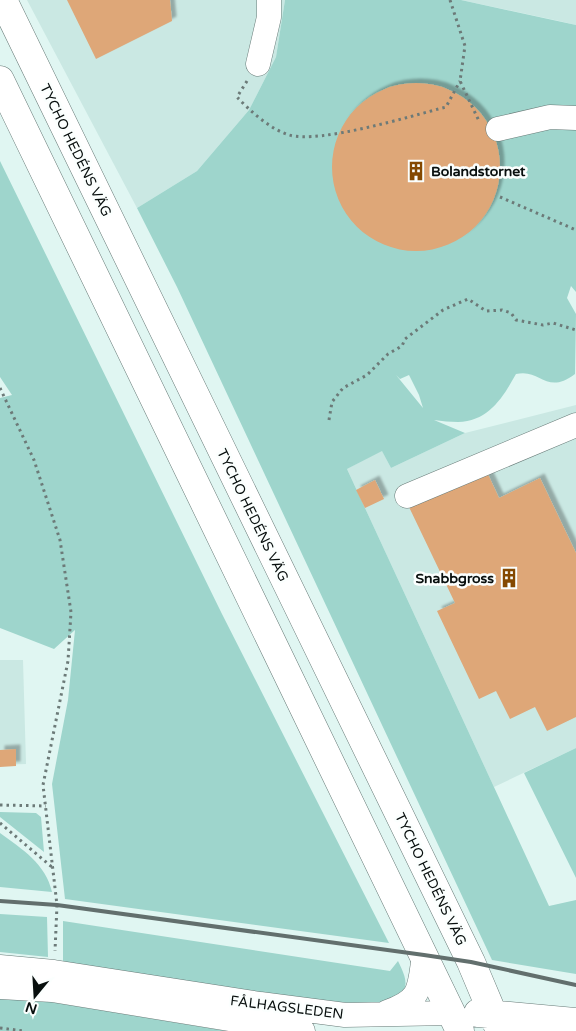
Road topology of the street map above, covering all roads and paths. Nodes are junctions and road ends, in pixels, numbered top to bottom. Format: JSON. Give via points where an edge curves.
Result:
{"nodes":[{"id":1,"x":3,"y":0,"type":"edge"},
{"id":2,"x":269,"y":0,"type":"edge"},
{"id":3,"x":450,"y":0,"type":"edge"},
{"id":4,"x":258,"y":64,"type":"joint"},
{"id":5,"x":0,"y":80,"type":"edge"},
{"id":6,"x":460,"y":81,"type":"junction"},
{"id":7,"x":576,"y":118,"type":"edge"},
{"id":8,"x":498,"y":129,"type":"joint"},
{"id":9,"x":500,"y":197,"type":"dead end"},
{"id":10,"x":576,"y":230,"type":"edge"},
{"id":11,"x":576,"y":330,"type":"edge"},
{"id":12,"x":0,"y":388,"type":"edge"},
{"id":13,"x":329,"y":420,"type":"dead end"},
{"id":14,"x":576,"y":425,"type":"edge"},
{"id":15,"x":407,"y":496,"type":"dead end"},
{"id":16,"x":0,"y":805,"type":"edge"},
{"id":17,"x":46,"y":806,"type":"junction"},
{"id":18,"x":0,"y":823,"type":"edge"},
{"id":19,"x":53,"y":868,"type":"junction"},
{"id":20,"x":424,"y":955,"type":"junction"},
{"id":21,"x":0,"y":967,"type":"edge"},
{"id":22,"x":54,"y":972,"type":"junction"},
{"id":23,"x":0,"y":986,"type":"edge"},
{"id":24,"x":381,"y":1014,"type":"junction"},
{"id":25,"x":260,"y":1020,"type":"edge"},
{"id":26,"x":455,"y":1022,"type":"edge"},
{"id":27,"x":496,"y":1022,"type":"edge"},
{"id":28,"x":576,"y":1022,"type":"edge"},
{"id":29,"x":0,"y":1028,"type":"edge"},
{"id":30,"x":24,"y":1031,"type":"edge"},
{"id":31,"x":303,"y":1031,"type":"edge"}],
"edges":[{"from":1,"to":27,"type":"main road","name":"TYCHO HEDÉNS VÄG","via":[[467,953]]},
{"from":2,"to":4,"type":"street","via":[[269,17]]},
{"from":3,"to":6,"type":"path","via":[[464,46]]},
{"from":4,"to":6,"type":"path","via":[[237,97],[270,125],[306,138],[446,107]]},
{"from":5,"to":20,"type":"main road"},
{"from":6,"to":8,"type":"path","via":[[477,121]]},
{"from":7,"to":8,"type":"street","via":[[550,117]]},
{"from":9,"to":10,"type":"path"},
{"from":11,"to":13,"type":"path","via":[[553,323],[543,325],[516,320],[511,313],[486,311],[468,299],[443,310],[367,374],[343,388],[332,402]]},
{"from":12,"to":17,"type":"path","via":[[34,460],[60,540],[71,612],[68,661],[43,785]]},
{"from":14,"to":15,"type":"street"},
{"from":16,"to":17,"type":"path"},
{"from":17,"to":19,"type":"path"},
{"from":18,"to":19,"type":"path"},
{"from":19,"to":22,"type":"path","via":[[57,904]]},
{"from":20,"to":24,"type":"street","via":[[414,1000]]},
{"from":20,"to":26,"type":"main road"},
{"from":21,"to":22,"type":"street","name":"FÅLHAGSLEDEN"},
{"from":22,"to":25,"type":"street","name":"FÅLHAGSLEDEN"},
{"from":23,"to":25,"type":"street","name":"FÅLHAGSLEDEN","via":[[52,990]]},
{"from":24,"to":25,"type":"street","name":"FÅLHAGSLEDEN"},
{"from":24,"to":26,"type":"street","name":"FÅLHAGSLEDEN"},
{"from":25,"to":31,"type":"street","name":"FÅLHAGSLEDEN"},
{"from":26,"to":27,"type":"main road","name":"FÅLHAGSLEDEN"},
{"from":27,"to":28,"type":"main road","name":"FÅLHAGSLEDEN"},
{"from":29,"to":30,"type":"path"}]}
